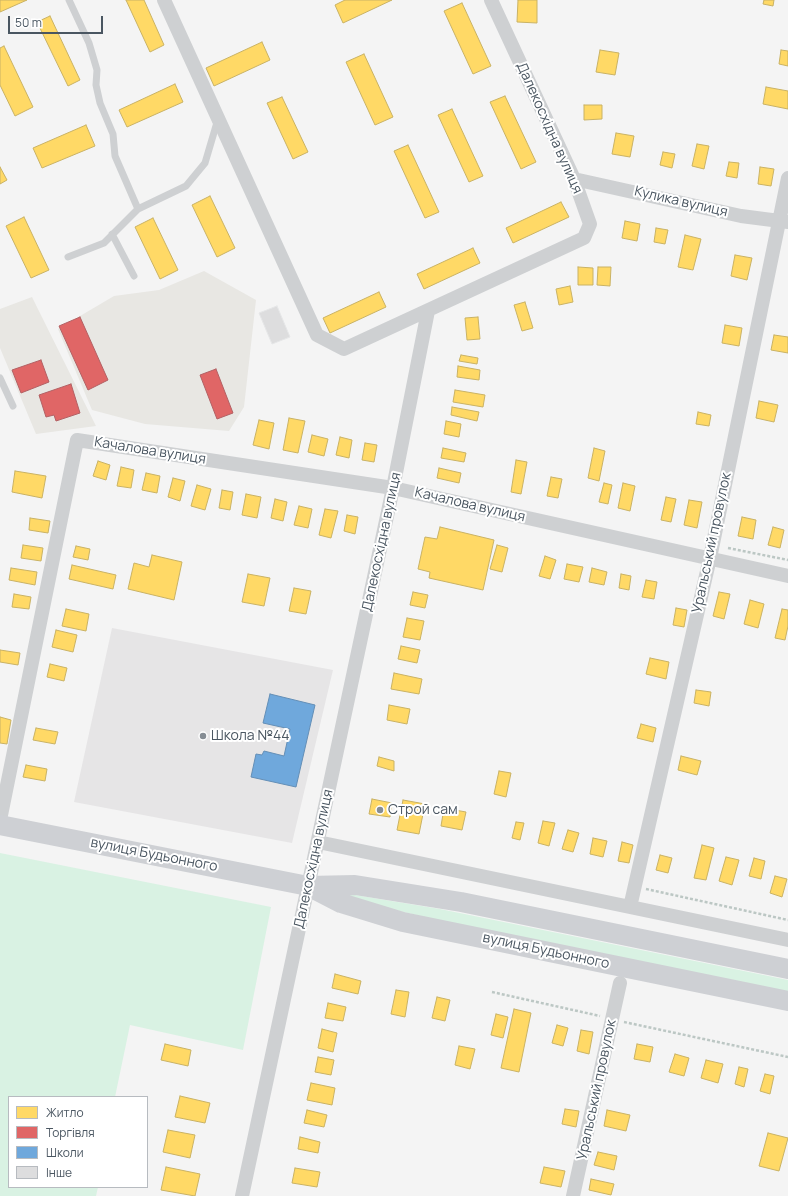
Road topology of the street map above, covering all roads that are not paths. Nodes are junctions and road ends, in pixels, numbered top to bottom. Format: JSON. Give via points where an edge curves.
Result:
{"nodes":[{"id":1,"x":69,"y":0,"type":"edge"},
{"id":2,"x":164,"y":0,"type":"edge"},
{"id":3,"x":491,"y":0,"type":"edge"},
{"id":4,"x":218,"y":119,"type":"junction"},
{"id":5,"x":788,"y":178,"type":"edge"},
{"id":6,"x":574,"y":179,"type":"junction"},
{"id":7,"x":138,"y":209,"type":"junction"},
{"id":8,"x":783,"y":222,"type":"edge"},
{"id":9,"x":112,"y":234,"type":"junction"},
{"id":10,"x":68,"y":257,"type":"dead end"},
{"id":11,"x":134,"y":276,"type":"dead end"},
{"id":12,"x":428,"y":311,"type":"junction"},
{"id":13,"x":0,"y":378,"type":"edge"},
{"id":14,"x":13,"y":406,"type":"dead end"},
{"id":15,"x":394,"y":488,"type":"junction"},
{"id":16,"x":710,"y":558,"type":"junction"},
{"id":17,"x":788,"y":576,"type":"edge"},
{"id":18,"x":0,"y":820,"type":"edge"},
{"id":19,"x":0,"y":825,"type":"edge"},
{"id":20,"x":318,"y":842,"type":"junction"},
{"id":21,"x":308,"y":886,"type":"junction"},
{"id":22,"x":630,"y":907,"type":"junction"},
{"id":23,"x":788,"y":940,"type":"edge"},
{"id":24,"x":788,"y":969,"type":"edge"},
{"id":25,"x":620,"y":983,"type":"dead end"},
{"id":26,"x":788,"y":1001,"type":"edge"},
{"id":27,"x":242,"y":1196,"type":"edge"},
{"id":28,"x":574,"y":1196,"type":"edge"}],
"edges":[{"from":1,"to":7,"type":"lane","via":[[90,43],[97,70],[96,85],[100,103],[113,134],[115,156]]},
{"from":2,"to":4,"type":"street"},
{"from":3,"to":6,"type":"street","name":"Далекосхідна вулиця"},
{"from":4,"to":7,"type":"lane","via":[[205,163],[186,186]]},
{"from":4,"to":12,"type":"street","via":[[317,335],[344,349]]},
{"from":5,"to":8,"type":"street","name":"Уральський провулок"},
{"from":6,"to":8,"type":"street","name":"Кулика вулиця","via":[[741,216]]},
{"from":6,"to":12,"type":"street","name":"Далекосхідна вулиця","via":[[590,224],[584,238]]},
{"from":7,"to":9,"type":"lane"},
{"from":8,"to":16,"type":"street","name":"Уральський провулок"},
{"from":9,"to":10,"type":"lane","via":[[104,243]]},
{"from":9,"to":11,"type":"lane"},
{"from":12,"to":15,"type":"street","name":"Далекосхідна вулиця"},
{"from":13,"to":14,"type":"lane"},
{"from":15,"to":16,"type":"street","name":"Качалова вулиця"},
{"from":15,"to":18,"type":"street","name":"Качалова вулиця","via":[[77,440]]},
{"from":15,"to":20,"type":"street","name":"Далекосхідна вулиця"},
{"from":16,"to":17,"type":"street","name":"Качалова вулиця"},
{"from":16,"to":22,"type":"street","name":"Уральський провулок"},
{"from":19,"to":21,"type":"main road","name":"вулиця Будьонного"},
{"from":20,"to":21,"type":"street","name":"Далекосхідна вулиця"},
{"from":20,"to":22,"type":"street"},
{"from":21,"to":24,"type":"main road","name":"вулиця Будьонного","via":[[355,885],[461,902]]},
{"from":21,"to":26,"type":"main road","name":"вулиця Будьонного","via":[[341,903],[403,922]]},
{"from":21,"to":27,"type":"street","name":"Далекосхідна вулиця"},
{"from":22,"to":23,"type":"street"},
{"from":25,"to":28,"type":"street","name":"Уральський провулок"}]}
